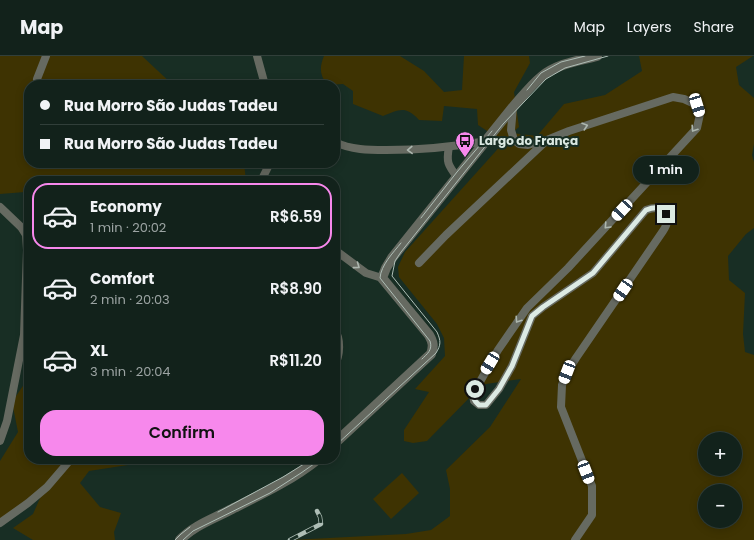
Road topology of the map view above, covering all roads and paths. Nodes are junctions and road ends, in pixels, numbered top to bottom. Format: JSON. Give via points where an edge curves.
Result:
{"nodes":[{"id":1,"x":46,"y":56,"type":"edge"},
{"id":2,"x":257,"y":56,"type":"edge"},
{"id":3,"x":597,"y":56,"type":"edge"},
{"id":4,"x":37,"y":79,"type":"dead end"},
{"id":5,"x":264,"y":80,"type":"edge"},
{"id":6,"x":513,"y":107,"type":"junction"},
{"id":7,"x":547,"y":140,"type":"junction"},
{"id":8,"x":487,"y":141,"type":"junction"},
{"id":9,"x":340,"y":143,"type":"edge"},
{"id":10,"x":449,"y":147,"type":"junction"},
{"id":11,"x":457,"y":177,"type":"junction"},
{"id":12,"x":0,"y":207,"type":"edge"},
{"id":13,"x":24,"y":232,"type":"edge"},
{"id":14,"x":340,"y":254,"type":"edge"},
{"id":15,"x":419,"y":263,"type":"dead end"},
{"id":16,"x":382,"y":278,"type":"junction"},
{"id":17,"x":24,"y":336,"type":"edge"},
{"id":18,"x":340,"y":438,"type":"edge"},
{"id":19,"x":0,"y":441,"type":"edge"},
{"id":20,"x":67,"y":464,"type":"edge"},
{"id":21,"x":310,"y":464,"type":"edge"},
{"id":22,"x":0,"y":522,"type":"edge"},
{"id":23,"x":180,"y":540,"type":"edge"},
{"id":24,"x":575,"y":540,"type":"edge"}],
"edges":[{"from":1,"to":4,"type":"street"},
{"from":2,"to":5,"type":"street"},
{"from":3,"to":6,"type":"street","via":[[551,70]]},
{"from":6,"to":7,"type":"street","via":[[511,130],[514,140],[519,144],[528,145]]},
{"from":6,"to":8,"type":"street"},
{"from":7,"to":15,"type":"street"},
{"from":7,"to":24,"type":"street","one_way":true,"via":[[673,97],[697,105],[700,114],[697,128],[568,268],[527,308],[498,350],[473,394],[474,401],[479,405],[486,405],[512,366],[532,316],[593,273],[646,210],[657,207],[663,209],[667,221],[664,231],[576,358],[562,385],[561,407],[592,486],[592,515]]},
{"from":8,"to":10,"type":"street"},
{"from":8,"to":11,"type":"street"},
{"from":10,"to":9,"type":"street","one_way":true,"via":[[407,150],[360,149]]},
{"from":10,"to":11,"type":"street","via":[[448,163]]},
{"from":11,"to":16,"type":"street","via":[[392,258]]},
{"from":12,"to":13,"type":"street"},
{"from":14,"to":16,"type":"street","one_way":true,"via":[[366,273]]},
{"from":16,"to":18,"type":"street","via":[[429,335],[434,343],[433,349],[431,354]]},
{"from":17,"to":19,"type":"street","via":[[7,421]]},
{"from":20,"to":22,"type":"street","via":[[47,487]]},
{"from":21,"to":23,"type":"street","via":[[269,491],[192,530]]}]}
